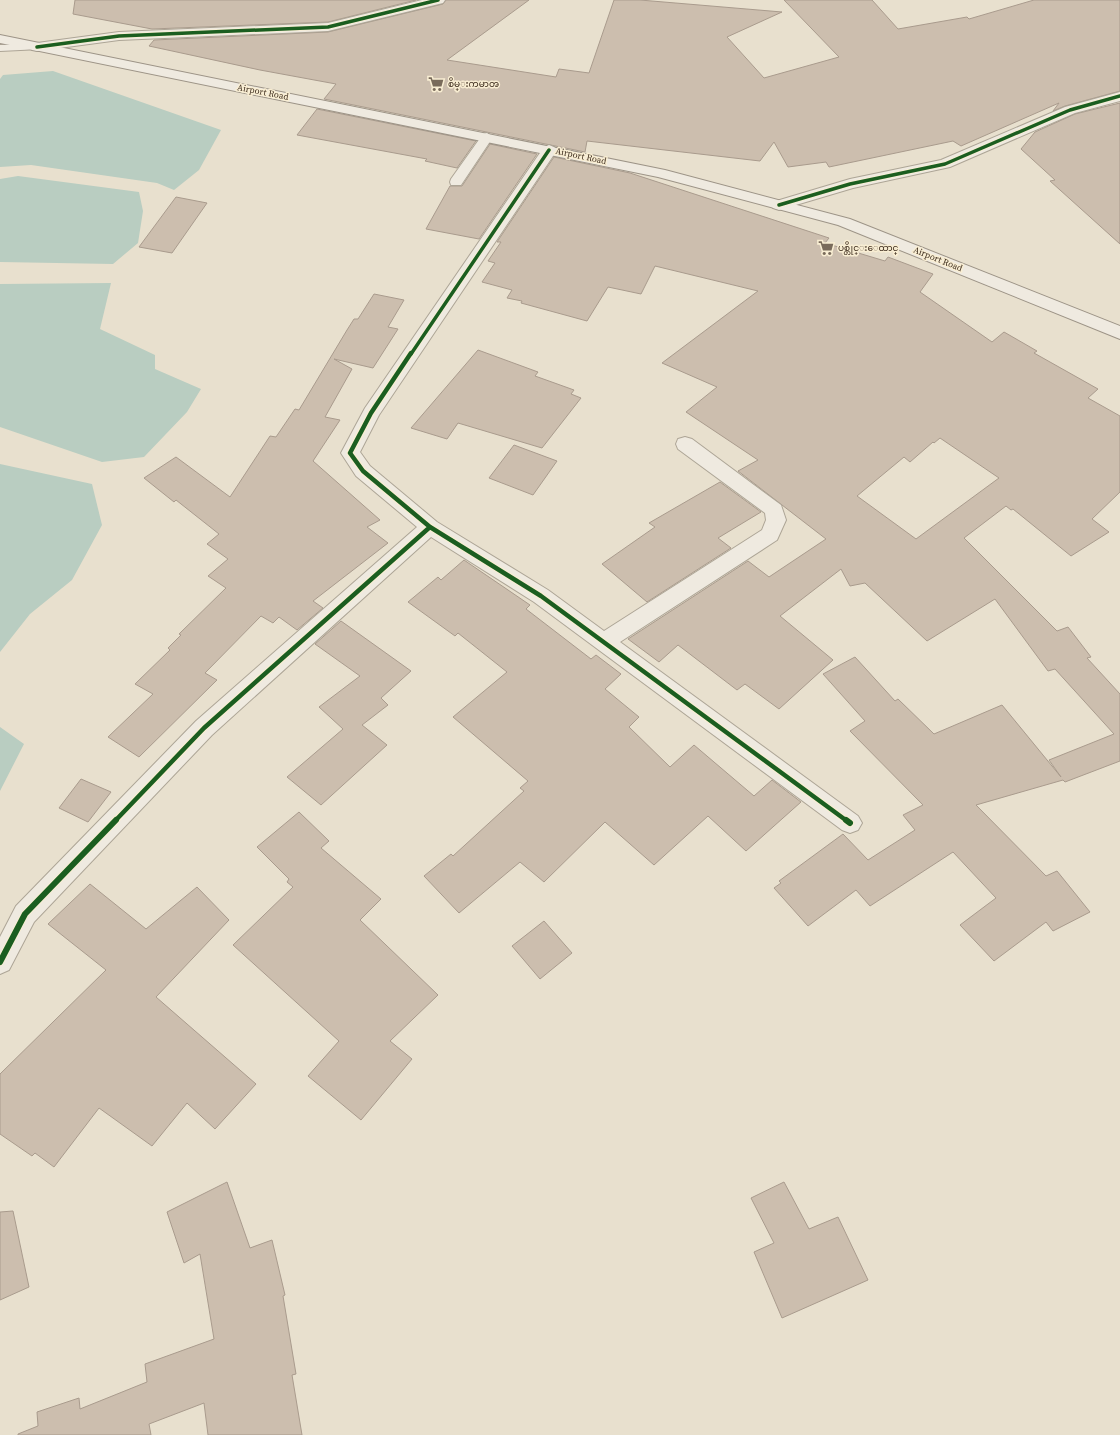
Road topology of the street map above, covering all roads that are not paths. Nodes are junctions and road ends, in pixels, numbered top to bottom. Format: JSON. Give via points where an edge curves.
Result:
{"nodes":[{"id":1,"x":438,"y":0,"type":"edge"},
{"id":2,"x":410,"y":3,"type":"edge"},
{"id":3,"x":0,"y":39,"type":"edge"},
{"id":4,"x":38,"y":47,"type":"junction"},
{"id":5,"x":0,"y":48,"type":"edge"},
{"id":6,"x":1120,"y":96,"type":"edge"},
{"id":7,"x":487,"y":137,"type":"junction"},
{"id":8,"x":549,"y":150,"type":"junction"},
{"id":9,"x":456,"y":182,"type":"dead end"},
{"id":10,"x":779,"y":205,"type":"junction"},
{"id":11,"x":1120,"y":333,"type":"edge"},
{"id":12,"x":685,"y":444,"type":"dead end"},
{"id":13,"x":430,"y":527,"type":"junction"},
{"id":14,"x":604,"y":642,"type":"junction"},
{"id":15,"x":850,"y":823,"type":"dead end"},
{"id":16,"x":0,"y":962,"type":"edge"}],
"edges":[{"from":1,"to":2,"type":"street"},
{"from":2,"to":4,"type":"street","via":[[328,27],[119,36]]},
{"from":3,"to":4,"type":"street","name":"Airport Road"},
{"from":4,"to":5,"type":"lane"},
{"from":4,"to":7,"type":"street","name":"Airport Road"},
{"from":6,"to":10,"type":"street","via":[[1070,110],[945,164],[850,184]]},
{"from":7,"to":8,"type":"street","name":"Airport Road"},
{"from":7,"to":9,"type":"lane"},
{"from":8,"to":10,"type":"street","name":"Airport Road","via":[[660,173]]},
{"from":8,"to":13,"type":"street","via":[[371,413],[350,453],[363,471]]},
{"from":10,"to":11,"type":"street","name":"Airport Road","via":[[844,222]]},
{"from":12,"to":14,"type":"street","via":[[774,510],[776,520],[770,535]]},
{"from":13,"to":14,"type":"street","via":[[541,596]]},
{"from":13,"to":16,"type":"street","via":[[204,728],[26,914]]},
{"from":14,"to":15,"type":"street"}]}
